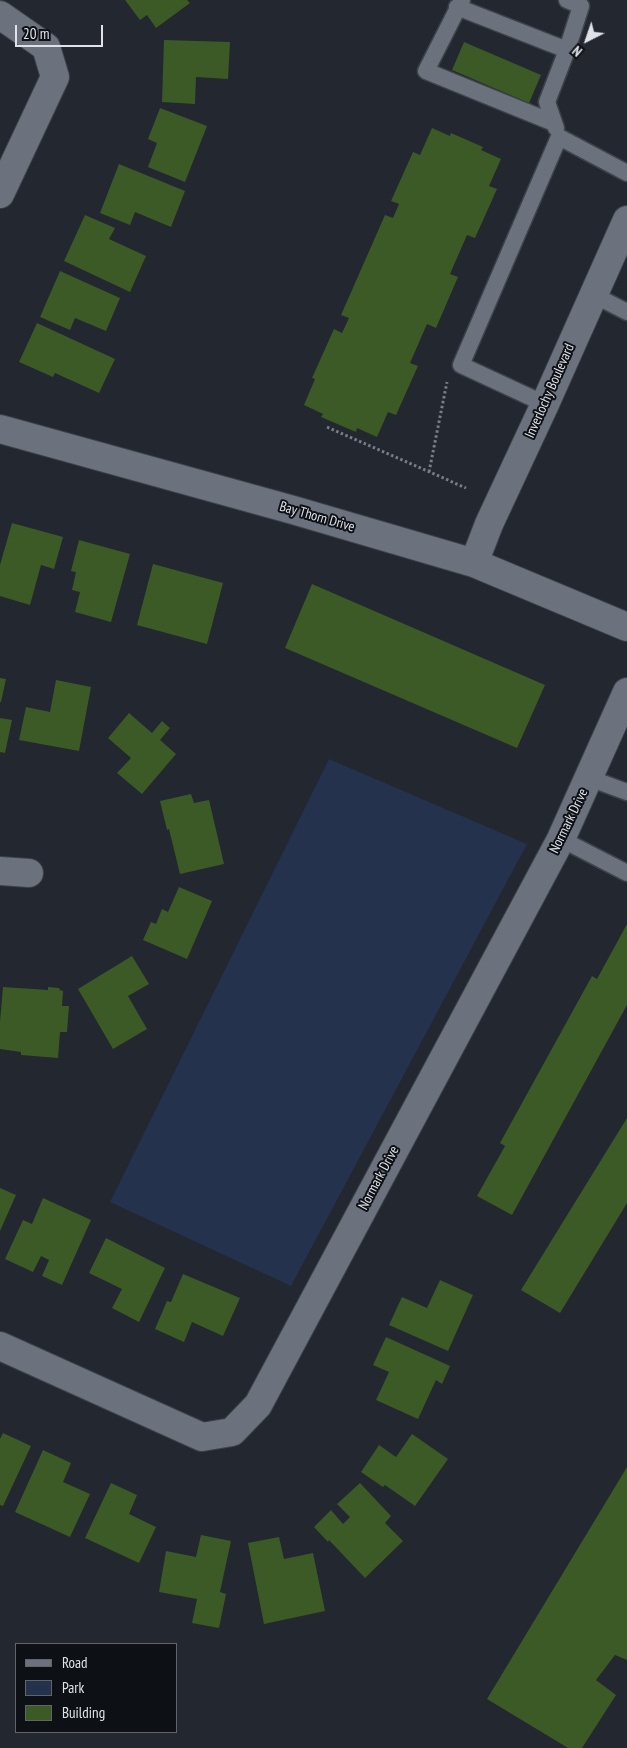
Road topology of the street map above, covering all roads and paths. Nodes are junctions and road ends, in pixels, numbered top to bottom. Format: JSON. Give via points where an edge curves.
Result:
{"nodes":[{"id":1,"x":567,"y":0,"type":"edge"},
{"id":2,"x":459,"y":4,"type":"edge"},
{"id":3,"x":0,"y":15,"type":"edge"},
{"id":4,"x":567,"y":50,"type":"junction"},
{"id":5,"x":557,"y":130,"type":"junction"},
{"id":6,"x":627,"y":173,"type":"edge"},
{"id":7,"x":0,"y":194,"type":"edge"},
{"id":8,"x":627,"y":220,"type":"edge"},
{"id":9,"x":594,"y":295,"type":"junction"},
{"id":10,"x":627,"y":312,"type":"edge"},
{"id":11,"x":461,"y":365,"type":"junction"},
{"id":12,"x":545,"y":404,"type":"junction"},
{"id":13,"x":327,"y":427,"type":"dead end"},
{"id":14,"x":0,"y":428,"type":"edge"},
{"id":15,"x":429,"y":472,"type":"junction"},
{"id":16,"x":466,"y":488,"type":"dead end"},
{"id":17,"x":474,"y":563,"type":"junction"},
{"id":18,"x":627,"y":627,"type":"edge"},
{"id":19,"x":627,"y":692,"type":"edge"},
{"id":20,"x":589,"y":778,"type":"junction"},
{"id":21,"x":627,"y":792,"type":"edge"},
{"id":22,"x":561,"y":839,"type":"junction"},
{"id":23,"x":0,"y":871,"type":"edge"},
{"id":24,"x":29,"y":872,"type":"dead end"},
{"id":25,"x":627,"y":873,"type":"edge"},
{"id":26,"x":0,"y":1346,"type":"edge"}],
"edges":[{"from":1,"to":4,"type":"lane","via":[[581,6]]},
{"from":2,"to":4,"type":"lane"},
{"from":2,"to":5,"type":"lane","via":[[426,71]]},
{"from":3,"to":7,"type":"street","via":[[46,47],[55,77]]},
{"from":4,"to":5,"type":"lane","via":[[546,102]]},
{"from":5,"to":6,"type":"lane"},
{"from":5,"to":11,"type":"lane"},
{"from":8,"to":9,"type":"street","name":"Inverlochy Boulevard"},
{"from":9,"to":10,"type":"lane"},
{"from":9,"to":12,"type":"street","name":"Inverlochy Boulevard"},
{"from":11,"to":12,"type":"lane"},
{"from":11,"to":15,"type":"path","via":[[449,372]]},
{"from":12,"to":17,"type":"street","name":"Inverlochy Boulevard"},
{"from":13,"to":15,"type":"path"},
{"from":14,"to":17,"type":"street","name":"Bay Thorn Drive"},
{"from":15,"to":16,"type":"path"},
{"from":17,"to":18,"type":"street","name":"Bay Thorn Drive"},
{"from":19,"to":20,"type":"street","name":"Normark Drive"},
{"from":20,"to":21,"type":"lane"},
{"from":20,"to":22,"type":"street","name":"Normark Drive"},
{"from":22,"to":25,"type":"lane"},
{"from":22,"to":26,"type":"street","name":"Normark Drive","via":[[258,1405],[232,1432],[202,1437]]},
{"from":23,"to":24,"type":"street"}]}
